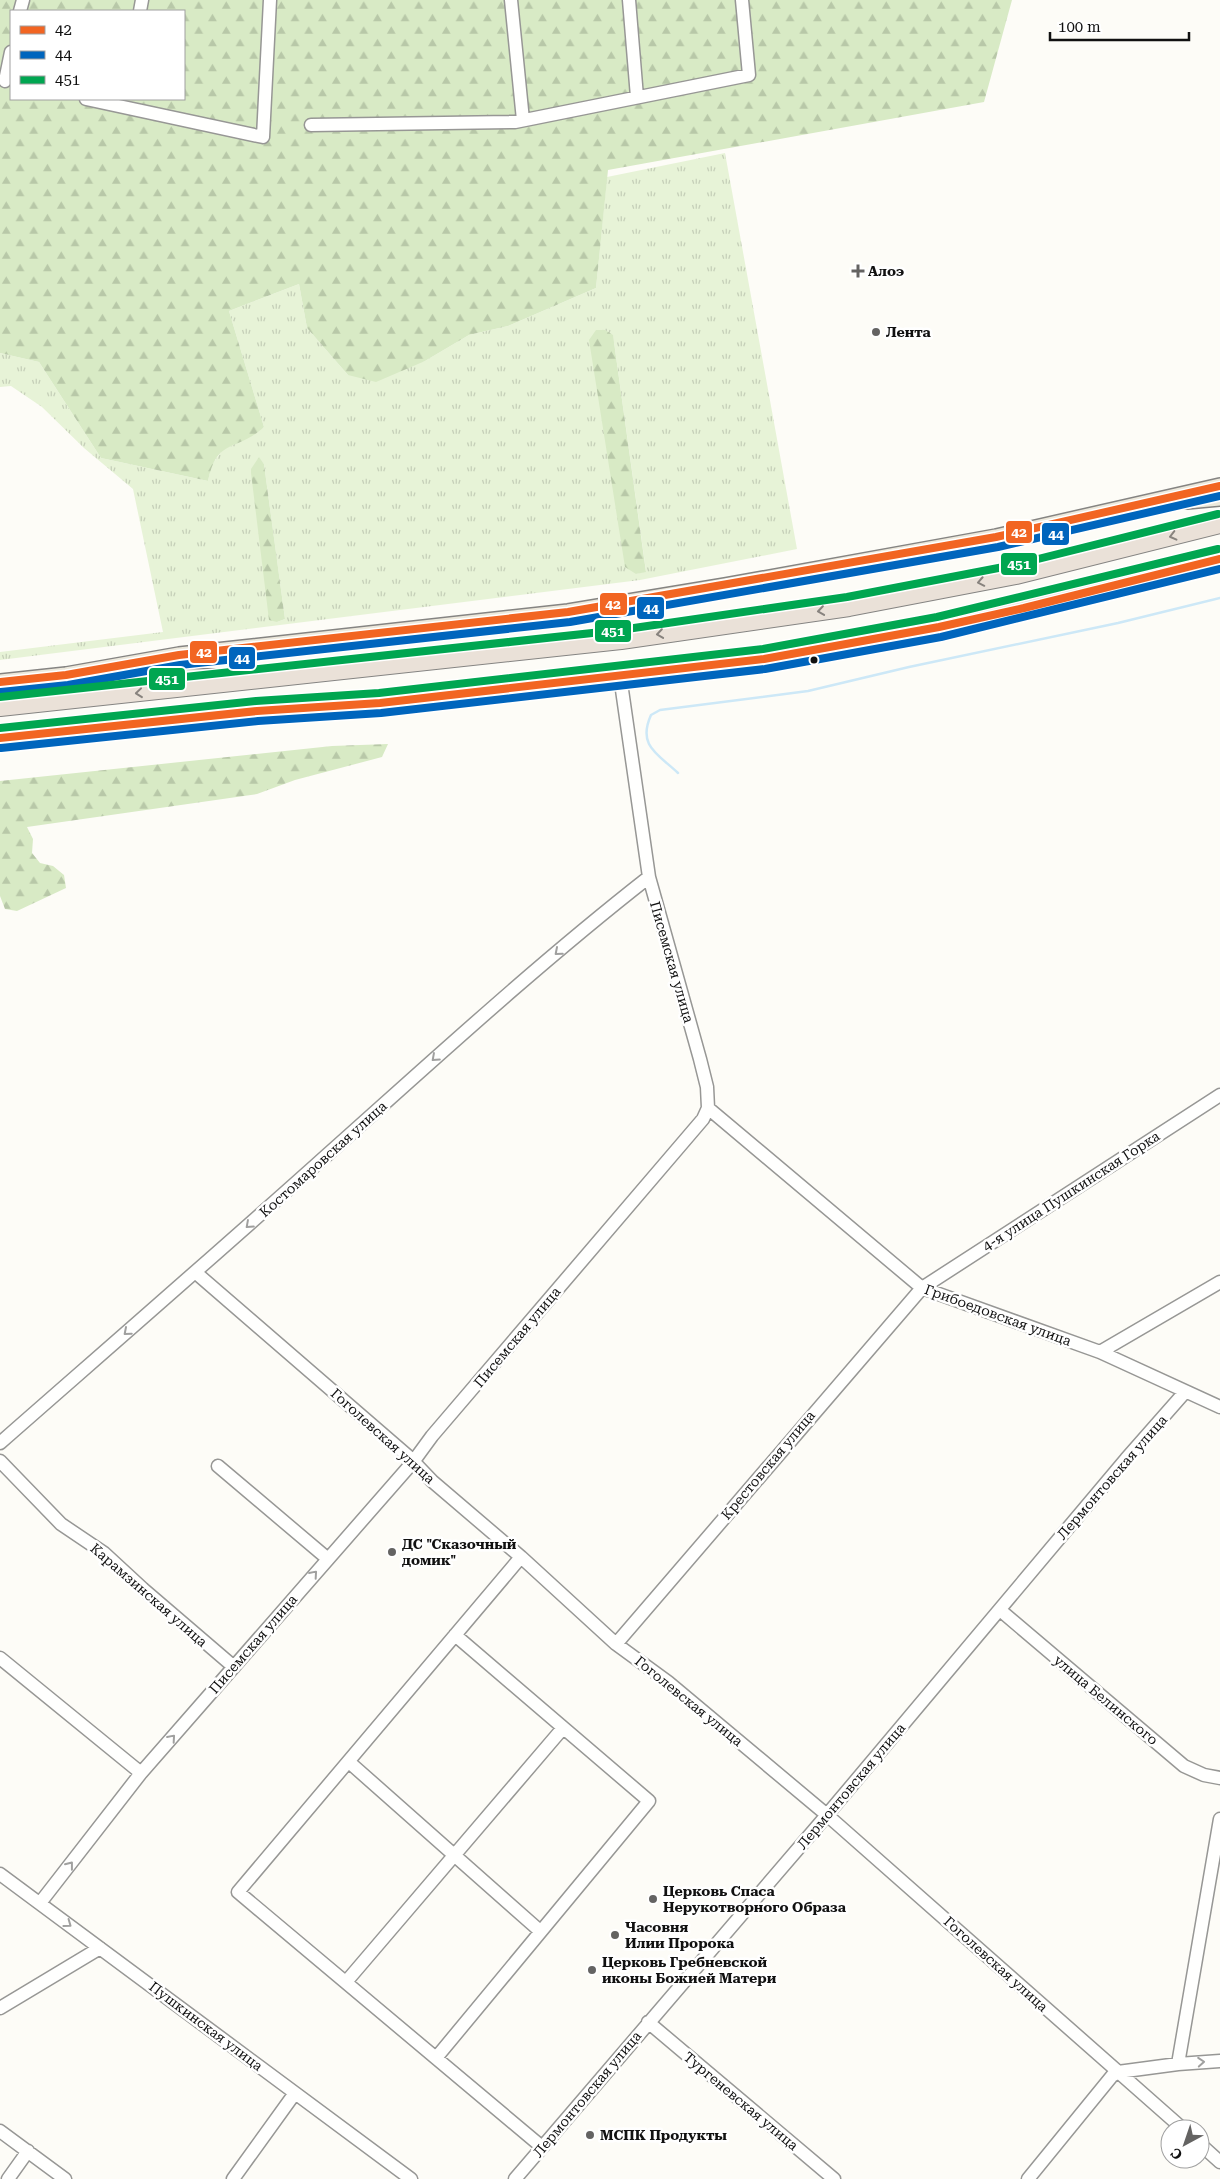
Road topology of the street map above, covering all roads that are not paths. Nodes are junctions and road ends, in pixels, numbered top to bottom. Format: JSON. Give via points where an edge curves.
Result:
{"nodes":[{"id":1,"x":270,"y":0,"type":"edge"},
{"id":2,"x":511,"y":0,"type":"edge"},
{"id":3,"x":629,"y":0,"type":"edge"},
{"id":4,"x":742,"y":0,"type":"edge"},
{"id":5,"x":10,"y":57,"type":"edge"},
{"id":6,"x":5,"y":81,"type":"edge"},
{"id":7,"x":637,"y":97,"type":"junction"},
{"id":8,"x":96,"y":100,"type":"edge"},
{"id":9,"x":124,"y":103,"type":"edge"},
{"id":10,"x":522,"y":120,"type":"junction"},
{"id":11,"x":311,"y":125,"type":"dead end"},
{"id":12,"x":1220,"y":486,"type":"edge"},
{"id":13,"x":1220,"y":498,"type":"edge"},
{"id":14,"x":1144,"y":504,"type":"junction"},
{"id":15,"x":1220,"y":524,"type":"edge"},
{"id":16,"x":1220,"y":559,"type":"edge"},
{"id":17,"x":66,"y":676,"type":"junction"},
{"id":18,"x":620,"y":676,"type":"junction"},
{"id":19,"x":275,"y":678,"type":"junction"},
{"id":20,"x":0,"y":682,"type":"edge"},
{"id":21,"x":0,"y":707,"type":"edge"},
{"id":22,"x":0,"y":738,"type":"edge"},
{"id":23,"x":649,"y":877,"type":"junction"},
{"id":24,"x":1220,"y":1095,"type":"edge"},
{"id":25,"x":708,"y":1108,"type":"junction"},
{"id":26,"x":195,"y":1272,"type":"junction"},
{"id":27,"x":1220,"y":1282,"type":"edge"},
{"id":28,"x":922,"y":1288,"type":"junction"},
{"id":29,"x":1100,"y":1352,"type":"junction"},
{"id":30,"x":1186,"y":1392,"type":"junction"},
{"id":31,"x":1220,"y":1407,"type":"edge"},
{"id":32,"x":0,"y":1444,"type":"edge"},
{"id":33,"x":0,"y":1461,"type":"edge"},
{"id":34,"x":413,"y":1462,"type":"junction"},
{"id":35,"x":218,"y":1466,"type":"dead end"},
{"id":36,"x":521,"y":1557,"type":"junction"},
{"id":37,"x":328,"y":1559,"type":"junction"},
{"id":38,"x":1000,"y":1610,"type":"junction"},
{"id":39,"x":456,"y":1635,"type":"junction"},
{"id":40,"x":616,"y":1644,"type":"junction"},
{"id":41,"x":0,"y":1658,"type":"edge"},
{"id":42,"x":234,"y":1667,"type":"junction"},
{"id":43,"x":563,"y":1728,"type":"junction"},
{"id":44,"x":349,"y":1762,"type":"junction"},
{"id":45,"x":141,"y":1773,"type":"junction"},
{"id":46,"x":1220,"y":1778,"type":"edge"},
{"id":47,"x":827,"y":1814,"type":"junction"},
{"id":48,"x":1220,"y":1819,"type":"edge"},
{"id":49,"x":454,"y":1855,"type":"junction"},
{"id":50,"x":0,"y":1874,"type":"edge"},
{"id":51,"x":40,"y":1904,"type":"junction"},
{"id":52,"x":540,"y":1930,"type":"junction"},
{"id":53,"x":100,"y":1948,"type":"junction"},
{"id":54,"x":346,"y":1982,"type":"junction"},
{"id":55,"x":0,"y":2008,"type":"edge"},
{"id":56,"x":648,"y":2022,"type":"junction"},
{"id":57,"x":436,"y":2058,"type":"junction"},
{"id":58,"x":1220,"y":2061,"type":"edge"},
{"id":59,"x":1178,"y":2064,"type":"junction"},
{"id":60,"x":1118,"y":2072,"type":"junction"},
{"id":61,"x":295,"y":2093,"type":"junction"},
{"id":62,"x":1172,"y":2119,"type":"edge"},
{"id":63,"x":0,"y":2131,"type":"edge"},
{"id":64,"x":542,"y":2147,"type":"junction"},
{"id":65,"x":28,"y":2151,"type":"junction"},
{"id":66,"x":1210,"y":2153,"type":"edge"},
{"id":67,"x":1220,"y":2162,"type":"edge"},
{"id":68,"x":8,"y":2179,"type":"edge"},
{"id":69,"x":65,"y":2179,"type":"edge"},
{"id":70,"x":233,"y":2179,"type":"edge"},
{"id":71,"x":411,"y":2179,"type":"edge"},
{"id":72,"x":515,"y":2179,"type":"edge"},
{"id":73,"x":834,"y":2179,"type":"edge"},
{"id":74,"x":1028,"y":2179,"type":"edge"}],
"edges":[{"from":1,"to":9,"type":"street","via":[[263,137]]},
{"from":2,"to":10,"type":"street"},
{"from":3,"to":7,"type":"street"},
{"from":4,"to":7,"type":"street","via":[[749,75]]},
{"from":5,"to":6,"type":"street"},
{"from":7,"to":10,"type":"street"},
{"from":8,"to":9,"type":"street"},
{"from":10,"to":11,"type":"street"},
{"from":12,"to":14,"type":"main road"},
{"from":13,"to":14,"type":"main road"},
{"from":14,"to":17,"type":"main road","via":[[996,537],[568,612],[179,655]]},
{"from":15,"to":19,"type":"highway","one_way":true,"via":[[1016,575],[850,607],[622,640]]},
{"from":16,"to":18,"type":"highway","via":[[939,627],[764,659]]},
{"from":17,"to":19,"type":"main road"},
{"from":17,"to":20,"type":"main road"},
{"from":18,"to":22,"type":"highway","via":[[380,703],[257,711]]},
{"from":18,"to":23,"type":"street","name":"Писемская улица"},
{"from":19,"to":21,"type":"highway","one_way":true},
{"from":23,"to":25,"type":"street","name":"Писемская улица","via":[[700,1059]]},
{"from":23,"to":26,"type":"street","name":"Костомаровская улица","one_way":true,"via":[[439,1054]]},
{"from":24,"to":28,"type":"street","name":"4-я улица Пушкинская Горка"},
{"from":25,"to":28,"type":"street","name":"Грибоедовская улица"},
{"from":25,"to":34,"type":"street","name":"Писемская улица","via":[[703,1119]]},
{"from":26,"to":32,"type":"street","name":"Костомаровская улица","one_way":true},
{"from":26,"to":34,"type":"street","name":"Гоголевская улица"},
{"from":27,"to":29,"type":"street"},
{"from":28,"to":29,"type":"street","name":"Грибоедовская улица"},
{"from":28,"to":40,"type":"street","name":"Крестовская улица"},
{"from":29,"to":30,"type":"street","name":"Грибоедовская улица"},
{"from":30,"to":31,"type":"street","name":"Грибоедовская улица"},
{"from":30,"to":38,"type":"street","name":"Лермонтовская улица"},
{"from":33,"to":42,"type":"street","name":"Карамзинская улица","via":[[61,1524],[104,1553]]},
{"from":34,"to":36,"type":"street","name":"Гоголевская улица"},
{"from":34,"to":37,"type":"street","name":"Писемская улица"},
{"from":35,"to":37,"type":"street"},
{"from":36,"to":39,"type":"street"},
{"from":36,"to":40,"type":"street","name":"Гоголевская улица"},
{"from":42,"to":37,"type":"street","name":"Писемская улица","one_way":true},
{"from":38,"to":46,"type":"street","name":"улица Белинского","via":[[1184,1766]]},
{"from":38,"to":47,"type":"street","name":"Лермонтовская улица"},
{"from":39,"to":43,"type":"street"},
{"from":39,"to":44,"type":"street"},
{"from":40,"to":47,"type":"street","name":"Гоголевская улица","via":[[668,1682]]},
{"from":41,"to":45,"type":"street"},
{"from":45,"to":42,"type":"street","name":"Писемская улица","one_way":true},
{"from":43,"to":49,"type":"street"},
{"from":43,"to":52,"type":"street","via":[[649,1801]]},
{"from":44,"to":49,"type":"street"},
{"from":44,"to":54,"type":"street","via":[[238,1892]]},
{"from":51,"to":45,"type":"street","name":"Писемская улица","one_way":true},
{"from":47,"to":56,"type":"street","name":"Лермонтовская улица"},
{"from":47,"to":60,"type":"street","name":"Гоголевская улица"},
{"from":48,"to":59,"type":"street"},
{"from":49,"to":52,"type":"street"},
{"from":49,"to":54,"type":"street"},
{"from":50,"to":51,"type":"street","name":"Пушкинская улица"},
{"from":51,"to":53,"type":"street","name":"Пушкинская улица","one_way":true},
{"from":52,"to":57,"type":"street"},
{"from":53,"to":55,"type":"street"},
{"from":53,"to":61,"type":"street","name":"Пушкинская улица"},
{"from":54,"to":57,"type":"street"},
{"from":56,"to":64,"type":"street","name":"Лермонтовская улица"},
{"from":56,"to":73,"type":"street","name":"Тургеневская улица"},
{"from":57,"to":64,"type":"street"},
{"from":59,"to":58,"type":"street","one_way":true},
{"from":59,"to":60,"type":"street"},
{"from":60,"to":62,"type":"street","name":"Гоголевская улица"},
{"from":60,"to":74,"type":"street"},
{"from":61,"to":70,"type":"street"},
{"from":61,"to":71,"type":"street","name":"Пушкинская улица"},
{"from":63,"to":65,"type":"street"},
{"from":64,"to":72,"type":"street","name":"Лермонтовская улица"},
{"from":65,"to":68,"type":"street"},
{"from":65,"to":69,"type":"street"},
{"from":66,"to":67,"type":"street"}]}
